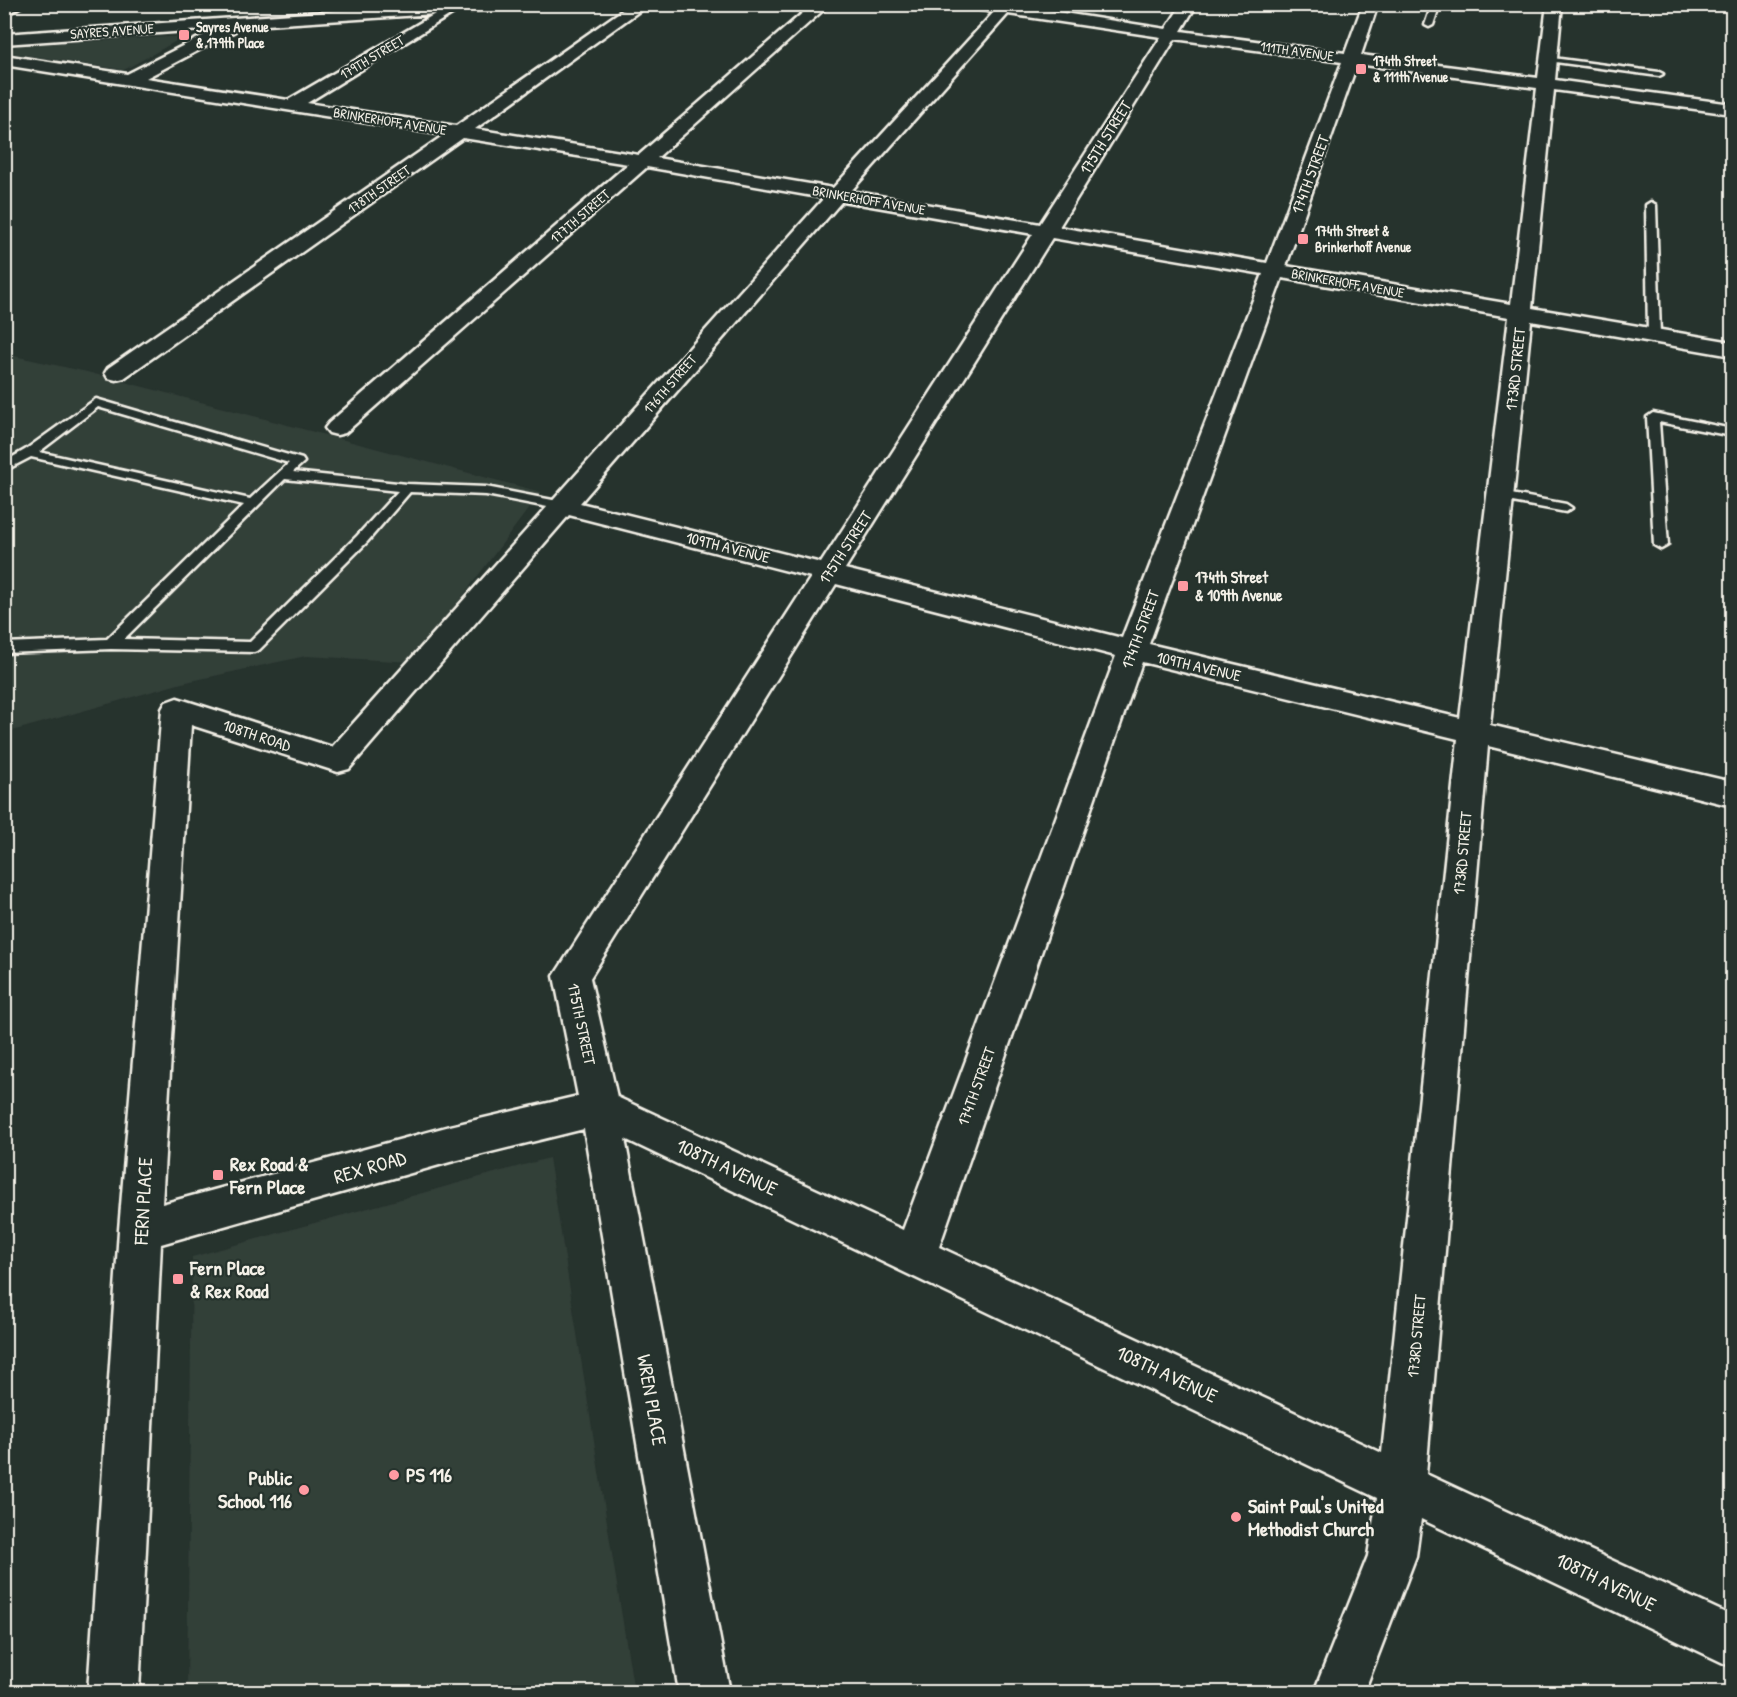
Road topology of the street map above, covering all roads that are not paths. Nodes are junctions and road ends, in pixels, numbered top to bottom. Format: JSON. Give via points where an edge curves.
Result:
{"nodes":[{"id":1,"x":18,"y":4,"type":"edge"},
{"id":2,"x":507,"y":4,"type":"edge"},
{"id":3,"x":642,"y":4,"type":"edge"},
{"id":4,"x":823,"y":4,"type":"edge"},
{"id":5,"x":969,"y":4,"type":"edge"},
{"id":6,"x":1190,"y":4,"type":"edge"},
{"id":7,"x":1371,"y":4,"type":"edge"},
{"id":8,"x":1436,"y":4,"type":"edge"},
{"id":9,"x":1556,"y":4,"type":"edge"},
{"id":10,"x":454,"y":8,"type":"junction"},
{"id":11,"x":1005,"y":9,"type":"junction"},
{"id":12,"x":358,"y":10,"type":"edge"},
{"id":13,"x":4,"y":12,"type":"edge"},
{"id":14,"x":241,"y":22,"type":"junction"},
{"id":15,"x":1429,"y":25,"type":"dead end"},
{"id":16,"x":1170,"y":34,"type":"junction"},
{"id":17,"x":4,"y":39,"type":"edge"},
{"id":18,"x":1352,"y":58,"type":"junction"},
{"id":19,"x":4,"y":60,"type":"edge"},
{"id":20,"x":1547,"y":71,"type":"junction"},
{"id":21,"x":1659,"y":74,"type":"dead end"},
{"id":22,"x":127,"y":81,"type":"junction"},
{"id":23,"x":290,"y":106,"type":"junction"},
{"id":24,"x":1732,"y":109,"type":"edge"},
{"id":25,"x":461,"y":132,"type":"junction"},
{"id":26,"x":643,"y":161,"type":"junction"},
{"id":27,"x":838,"y":194,"type":"junction"},
{"id":28,"x":1651,"y":205,"type":"dead end"},
{"id":29,"x":1047,"y":231,"type":"junction"},
{"id":30,"x":1274,"y":271,"type":"junction"},
{"id":31,"x":1521,"y":313,"type":"junction"},
{"id":32,"x":1654,"y":335,"type":"junction"},
{"id":33,"x":1732,"y":349,"type":"edge"},
{"id":34,"x":116,"y":373,"type":"dead end"},
{"id":35,"x":337,"y":428,"type":"dead end"},
{"id":36,"x":1732,"y":432,"type":"edge"},
{"id":37,"x":28,"y":453,"type":"junction"},
{"id":38,"x":4,"y":467,"type":"edge"},
{"id":39,"x":282,"y":475,"type":"junction"},
{"id":40,"x":407,"y":488,"type":"junction"},
{"id":41,"x":1500,"y":496,"type":"junction"},
{"id":42,"x":255,"y":504,"type":"junction"},
{"id":43,"x":563,"y":506,"type":"junction"},
{"id":44,"x":1566,"y":508,"type":"dead end"},
{"id":45,"x":1661,"y":545,"type":"dead end"},
{"id":46,"x":829,"y":572,"type":"junction"},
{"id":47,"x":111,"y":644,"type":"junction"},
{"id":48,"x":4,"y":648,"type":"edge"},
{"id":49,"x":1132,"y":650,"type":"junction"},
{"id":50,"x":177,"y":709,"type":"joint"},
{"id":51,"x":1473,"y":731,"type":"junction"},
{"id":52,"x":338,"y":761,"type":"joint"},
{"id":53,"x":1732,"y":794,"type":"edge"},
{"id":54,"x":600,"y":1108,"type":"junction"},
{"id":55,"x":140,"y":1230,"type":"junction"},
{"id":56,"x":915,"y":1256,"type":"junction"},
{"id":57,"x":1402,"y":1485,"type":"junction"},
{"id":58,"x":1732,"y":1642,"type":"edge"},
{"id":59,"x":113,"y":1692,"type":"edge"},
{"id":60,"x":704,"y":1692,"type":"edge"},
{"id":61,"x":1339,"y":1692,"type":"edge"}],
"edges":[{"from":1,"to":13,"type":"street"},
{"from":2,"to":10,"type":"street","name":"SAYRES AVENUE"},
{"from":3,"to":25,"type":"street","name":"178TH STREET"},
{"from":4,"to":26,"type":"street","name":"177TH STREET"},
{"from":5,"to":11,"type":"street","name":"111TH AVENUE"},
{"from":6,"to":16,"type":"street","name":"175TH STREET"},
{"from":7,"to":18,"type":"street","name":"174TH STREET"},
{"from":8,"to":15,"type":"lane"},
{"from":9,"to":20,"type":"street","name":"173RD STREET"},
{"from":10,"to":12,"type":"street","name":"SAYRES AVENUE"},
{"from":10,"to":23,"type":"street","name":"179TH STREET"},
{"from":11,"to":16,"type":"street","name":"111TH AVENUE"},
{"from":11,"to":27,"type":"street","name":"176TH STREET"},
{"from":12,"to":14,"type":"street","name":"SAYRES AVENUE"},
{"from":14,"to":17,"type":"street","name":"SAYRES AVENUE","via":[[182,20]]},
{"from":14,"to":22,"type":"street"},
{"from":16,"to":18,"type":"street","name":"111TH AVENUE"},
{"from":16,"to":29,"type":"street","name":"175TH STREET"},
{"from":18,"to":20,"type":"street","name":"111TH AVENUE"},
{"from":18,"to":30,"type":"street","name":"174TH STREET"},
{"from":19,"to":22,"type":"street","name":"BRINKERHOFF AVENUE"},
{"from":20,"to":21,"type":"lane"},
{"from":20,"to":24,"type":"street","name":"111TH AVENUE"},
{"from":20,"to":31,"type":"street","name":"173RD STREET"},
{"from":22,"to":23,"type":"street","name":"BRINKERHOFF AVENUE"},
{"from":23,"to":25,"type":"street","name":"BRINKERHOFF AVENUE"},
{"from":25,"to":26,"type":"street","name":"BRINKERHOFF AVENUE"},
{"from":25,"to":34,"type":"street","name":"178TH STREET"},
{"from":26,"to":27,"type":"street","name":"BRINKERHOFF AVENUE"},
{"from":26,"to":35,"type":"street","name":"177TH STREET"},
{"from":27,"to":29,"type":"street","name":"BRINKERHOFF AVENUE"},
{"from":27,"to":43,"type":"street","name":"176TH STREET"},
{"from":28,"to":32,"type":"lane"},
{"from":29,"to":30,"type":"street","name":"BRINKERHOFF AVENUE"},
{"from":29,"to":46,"type":"street","name":"175TH STREET"},
{"from":30,"to":31,"type":"street","name":"BRINKERHOFF AVENUE"},
{"from":30,"to":49,"type":"street","name":"174TH STREET"},
{"from":31,"to":32,"type":"street","name":"BRINKERHOFF AVENUE"},
{"from":31,"to":41,"type":"street","name":"173RD STREET"},
{"from":32,"to":33,"type":"street","name":"BRINKERHOFF AVENUE"},
{"from":36,"to":45,"type":"lane","via":[[1653,417]]},
{"from":37,"to":38,"type":"lane"},
{"from":37,"to":39,"type":"lane","via":[[96,403],[298,462]]},
{"from":37,"to":42,"type":"lane"},
{"from":39,"to":40,"type":"lane"},
{"from":39,"to":42,"type":"lane"},
{"from":40,"to":43,"type":"lane","via":[[486,490]]},
{"from":40,"to":47,"type":"lane","via":[[254,647]]},
{"from":41,"to":44,"type":"lane"},
{"from":41,"to":51,"type":"street","name":"173RD STREET"},
{"from":42,"to":47,"type":"lane"},
{"from":43,"to":46,"type":"street","name":"109TH AVENUE"},
{"from":43,"to":52,"type":"street","name":"176TH STREET"},
{"from":46,"to":49,"type":"street","name":"109TH AVENUE"},
{"from":46,"to":54,"type":"street","name":"175TH STREET","via":[[572,976]]},
{"from":47,"to":48,"type":"lane"},
{"from":49,"to":51,"type":"street","name":"109TH AVENUE"},
{"from":49,"to":56,"type":"street","name":"174TH STREET"},
{"from":50,"to":52,"type":"street","name":"108TH ROAD"},
{"from":50,"to":55,"type":"street","name":"FERN PLACE"},
{"from":51,"to":53,"type":"street","name":"109TH AVENUE"},
{"from":51,"to":57,"type":"street","name":"173RD STREET"},
{"from":54,"to":55,"type":"street","name":"REX ROAD","via":[[450,1144]]},
{"from":54,"to":56,"type":"street","name":"108TH AVENUE"},
{"from":54,"to":60,"type":"street","name":"WREN PLACE"},
{"from":55,"to":59,"type":"street","name":"FERN PLACE"},
{"from":56,"to":57,"type":"street","name":"108TH AVENUE"},
{"from":57,"to":58,"type":"street","name":"108TH AVENUE"},
{"from":57,"to":61,"type":"street","name":"173RD STREET","via":[[1392,1556]]}]}
